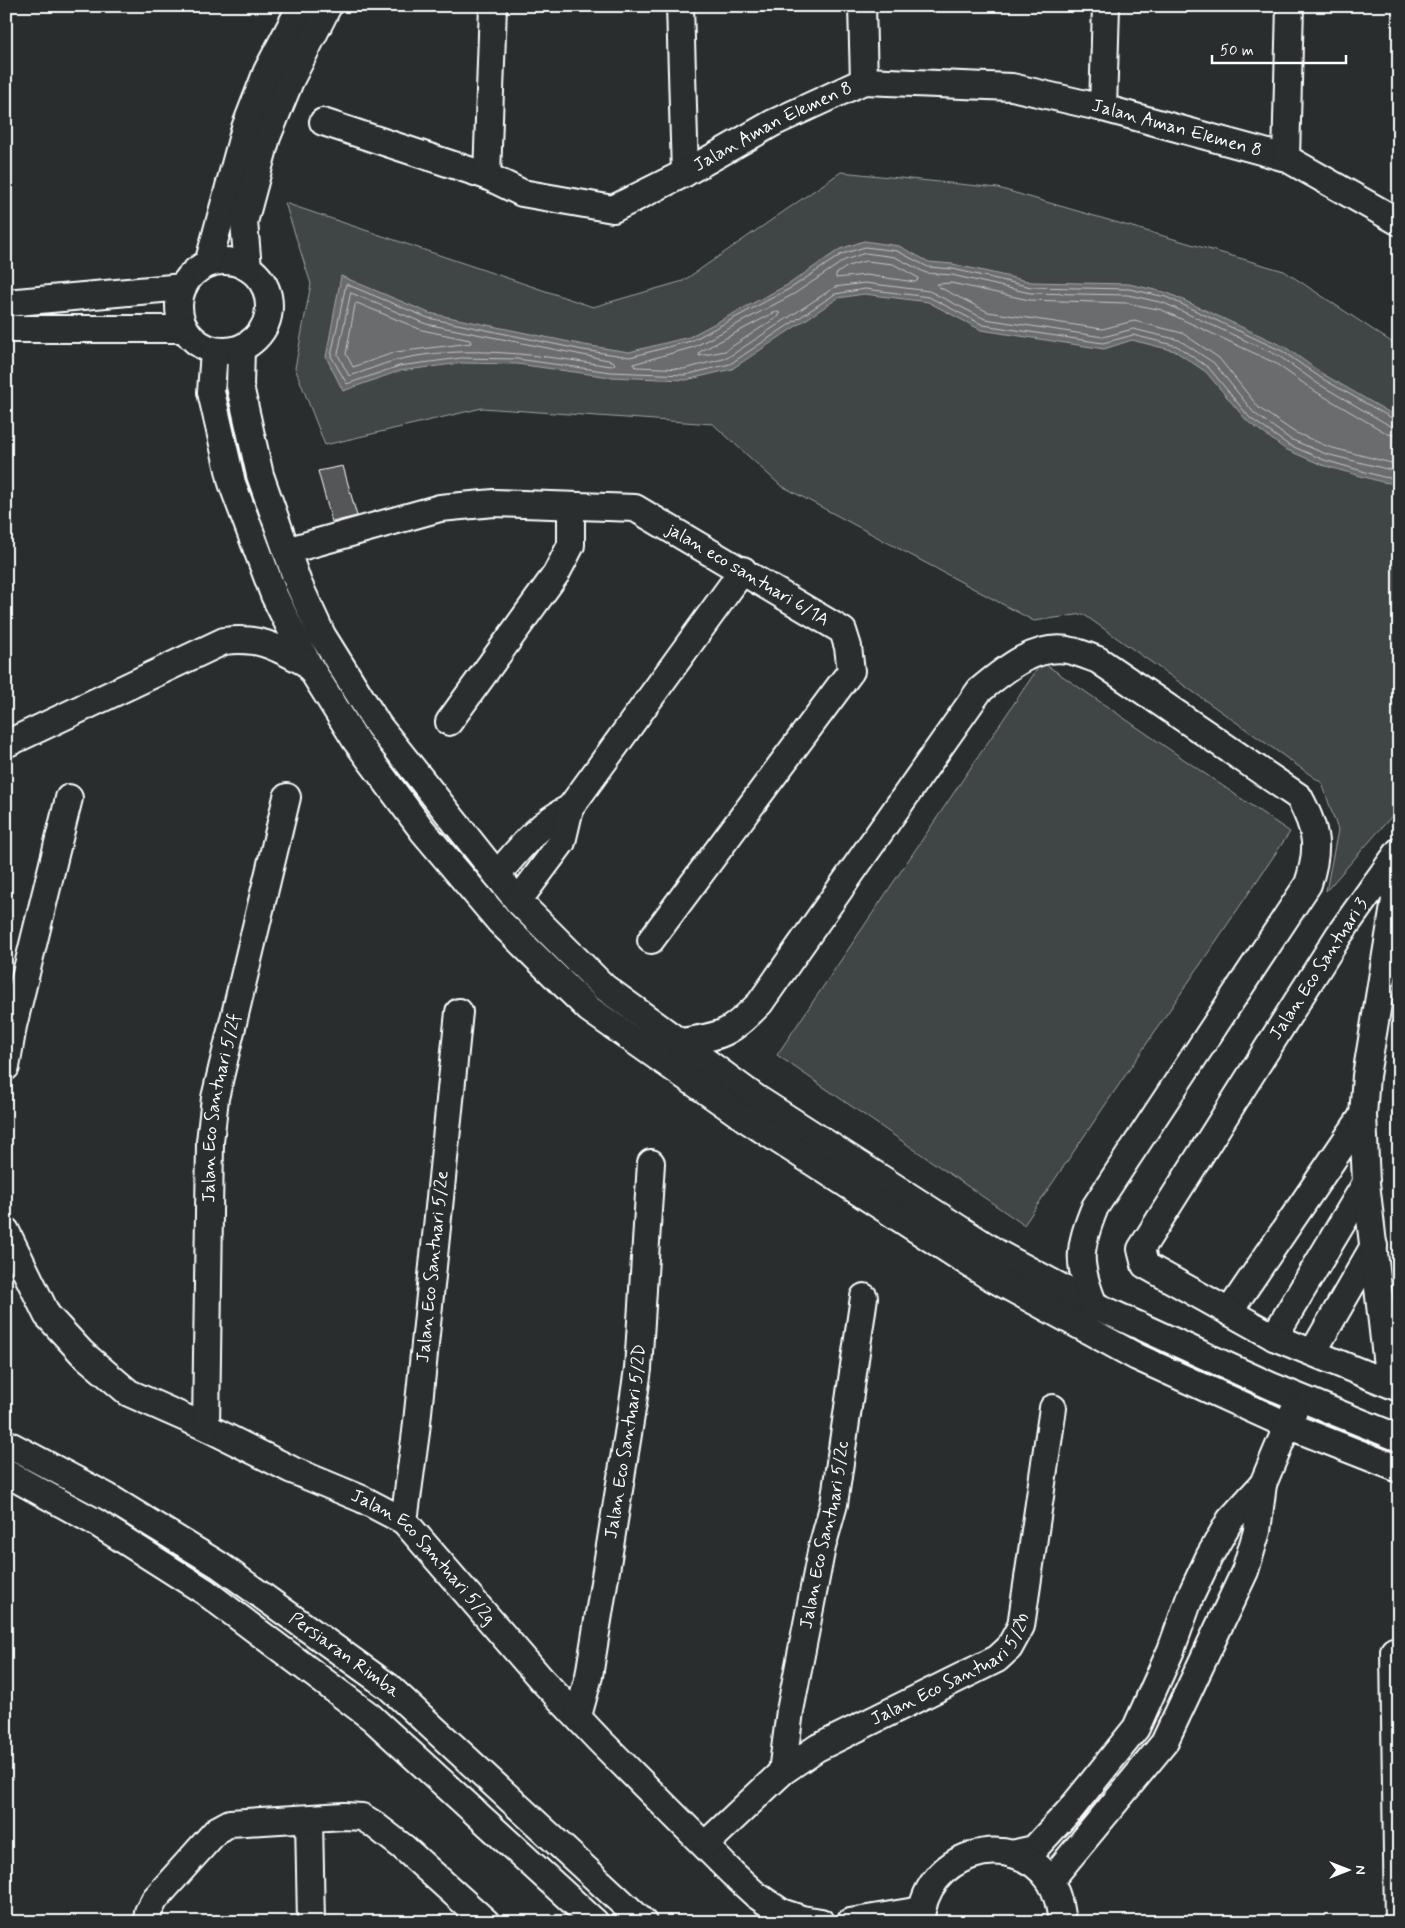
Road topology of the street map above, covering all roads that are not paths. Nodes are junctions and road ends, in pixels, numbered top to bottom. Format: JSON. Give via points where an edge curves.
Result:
{"nodes":[{"id":1,"x":301,"y":6,"type":"edge"},
{"id":2,"x":328,"y":6,"type":"edge"},
{"id":3,"x":493,"y":6,"type":"edge"},
{"id":4,"x":680,"y":6,"type":"edge"},
{"id":5,"x":862,"y":6,"type":"edge"},
{"id":6,"x":1106,"y":6,"type":"edge"},
{"id":7,"x":1290,"y":6,"type":"edge"},
{"id":8,"x":864,"y":81,"type":"junction"},
{"id":9,"x":1103,"y":108,"type":"junction"},
{"id":10,"x":323,"y":122,"type":"dead end"},
{"id":11,"x":1286,"y":158,"type":"junction"},
{"id":12,"x":685,"y":173,"type":"junction"},
{"id":13,"x":487,"y":176,"type":"junction"},
{"id":14,"x":1399,"y":222,"type":"edge"},
{"id":15,"x":208,"y":264,"type":"junction"},
{"id":16,"x":248,"y":268,"type":"junction"},
{"id":17,"x":183,"y":287,"type":"junction"},
{"id":18,"x":6,"y":303,"type":"edge"},
{"id":19,"x":6,"y":329,"type":"edge"},
{"id":20,"x":185,"y":329,"type":"junction"},
{"id":21,"x":241,"y":348,"type":"junction"},
{"id":22,"x":214,"y":351,"type":"junction"},
{"id":23,"x":571,"y":506,"type":"junction"},
{"id":24,"x":286,"y":551,"type":"junction"},
{"id":25,"x":743,"y":570,"type":"junction"},
{"id":26,"x":308,"y":664,"type":"junction"},
{"id":27,"x":449,"y":722,"type":"dead end"},
{"id":28,"x":6,"y":744,"type":"edge"},
{"id":29,"x":287,"y":797,"type":"dead end"},
{"id":30,"x":69,"y":798,"type":"dead end"},
{"id":31,"x":570,"y":808,"type":"junction"},
{"id":32,"x":1399,"y":851,"type":"edge"},
{"id":33,"x":497,"y":875,"type":"junction"},
{"id":34,"x":1390,"y":886,"type":"edge"},
{"id":35,"x":518,"y":901,"type":"junction"},
{"id":36,"x":651,"y":940,"type":"dead end"},
{"id":37,"x":459,"y":1012,"type":"dead end"},
{"id":38,"x":680,"y":1042,"type":"junction"},
{"id":39,"x":6,"y":1067,"type":"edge"},
{"id":40,"x":1363,"y":1115,"type":"junction"},
{"id":41,"x":651,"y":1163,"type":"dead end"},
{"id":42,"x":1366,"y":1183,"type":"junction"},
{"id":43,"x":6,"y":1231,"type":"edge"},
{"id":44,"x":1374,"y":1246,"type":"junction"},
{"id":45,"x":864,"y":1298,"type":"dead end"},
{"id":46,"x":1094,"y":1306,"type":"junction"},
{"id":47,"x":1229,"y":1312,"type":"junction"},
{"id":48,"x":1274,"y":1336,"type":"junction"},
{"id":49,"x":1313,"y":1352,"type":"junction"},
{"id":50,"x":1394,"y":1386,"type":"edge"},
{"id":51,"x":1300,"y":1398,"type":"junction"},
{"id":52,"x":1053,"y":1408,"type":"dead end"},
{"id":53,"x":1287,"y":1425,"type":"junction"},
{"id":54,"x":206,"y":1427,"type":"junction"},
{"id":55,"x":1399,"y":1438,"type":"edge"},
{"id":56,"x":6,"y":1443,"type":"edge"},
{"id":57,"x":1399,"y":1469,"type":"edge"},
{"id":58,"x":6,"y":1473,"type":"edge"},
{"id":59,"x":1263,"y":1484,"type":"junction"},
{"id":60,"x":404,"y":1521,"type":"junction"},
{"id":61,"x":1394,"y":1651,"type":"dead end"},
{"id":62,"x":578,"y":1716,"type":"junction"},
{"id":63,"x":782,"y":1772,"type":"junction"},
{"id":64,"x":309,"y":1819,"type":"junction"},
{"id":65,"x":706,"y":1844,"type":"junction"},
{"id":66,"x":1012,"y":1854,"type":"junction"},
{"id":67,"x":1050,"y":1881,"type":"junction"},
{"id":68,"x":921,"y":1916,"type":"edge"},
{"id":69,"x":484,"y":1921,"type":"edge"},
{"id":70,"x":869,"y":1921,"type":"edge"},
{"id":71,"x":147,"y":1922,"type":"edge"},
{"id":72,"x":311,"y":1922,"type":"edge"},
{"id":73,"x":595,"y":1922,"type":"edge"},
{"id":74,"x":643,"y":1922,"type":"edge"},
{"id":75,"x":820,"y":1922,"type":"edge"},
{"id":76,"x":1062,"y":1922,"type":"edge"},
{"id":77,"x":1398,"y":1922,"type":"edge"}],
"edges":[{"from":1,"to":15,"type":"street","via":[[267,71],[245,128]]},
{"from":2,"to":16,"type":"street","via":[[290,80],[267,136],[244,222]]},
{"from":3,"to":13,"type":"street"},
{"from":4,"to":12,"type":"street"},
{"from":5,"to":8,"type":"street"},
{"from":6,"to":9,"type":"street"},
{"from":7,"to":11,"type":"street"},
{"from":8,"to":9,"type":"street","name":"Jalan Aman Elemen 8","via":[[1012,87]]},
{"from":8,"to":12,"type":"street","name":"Jalan Aman Elemen 8","via":[[773,123]]},
{"from":9,"to":11,"type":"street","name":"Jalan Aman Elemen 8"},
{"from":10,"to":13,"type":"street","name":"Jalan Aman Elemen 8"},
{"from":11,"to":14,"type":"street","name":"Jalan Aman Elemen 8"},
{"from":12,"to":13,"type":"street","name":"Jalan Aman Elemen 8","via":[[613,209],[522,192]]},
{"from":15,"to":16,"type":"street","via":[[235,262]]},
{"from":15,"to":17,"type":"street","via":[[189,278]]},
{"from":16,"to":21,"type":"street","via":[[266,289],[268,310],[262,330]]},
{"from":17,"to":18,"type":"street"},
{"from":17,"to":20,"type":"street","via":[[179,302]]},
{"from":19,"to":20,"type":"street"},
{"from":20,"to":22,"type":"street","via":[[201,345]]},
{"from":21,"to":22,"type":"street","via":[[228,352]]},
{"from":21,"to":24,"type":"street","via":[[240,386],[260,475]]},
{"from":22,"to":26,"type":"street","via":[[211,392],[232,483],[274,595]]},
{"from":23,"to":24,"type":"street","name":"jalan eco santuari 6/1A","via":[[494,503],[438,509]]},
{"from":23,"to":25,"type":"street","name":"jalan eco santuari 6/1A","via":[[635,508]]},
{"from":23,"to":27,"type":"street","via":[[571,545],[556,574]]},
{"from":24,"to":33,"type":"street","via":[[322,635],[378,725]]},
{"from":25,"to":31,"type":"street"},
{"from":25,"to":36,"type":"street","name":"jalan eco santuari 6/1A","via":[[843,631],[851,671]]},
{"from":26,"to":28,"type":"street","via":[[277,647],[246,638],[224,641]]},
{"from":26,"to":53,"type":"street","via":[[356,741],[423,831],[500,922],[589,1009],[746,1119],[987,1275],[1137,1357]]},
{"from":29,"to":54,"type":"street","name":"Jalan Eco Santuari 5/2f","via":[[214,1107],[210,1142]]},
{"from":30,"to":39,"type":"street","via":[[13,1026]]},
{"from":31,"to":33,"type":"street","via":[[553,816],[537,830]]},
{"from":31,"to":35,"type":"street","via":[[562,842]]},
{"from":32,"to":34,"type":"street"},
{"from":33,"to":35,"type":"street"},
{"from":34,"to":40,"type":"street","name":"Jalan Eco Santuari 3"},
{"from":34,"to":47,"type":"street","name":"Jalan Eco Santuari 3","via":[[1339,935],[1141,1249],[1145,1266]]},
{"from":35,"to":38,"type":"street","via":[[604,987]]},
{"from":37,"to":60,"type":"street","name":"Jalan Eco Santuari 5/2e"},
{"from":38,"to":46,"type":"street","via":[[756,1098],[996,1253]]},
{"from":38,"to":46,"type":"street","via":[[718,1036],[737,1025],[760,1003],[979,691],[1018,660],[1045,651],[1071,650],[1098,660],[1299,797],[1312,820],[1316,860],[1308,884],[1096,1207],[1080,1258],[1084,1281]]},
{"from":40,"to":42,"type":"street","name":"Jalan Eco Santuari 3"},
{"from":40,"to":47,"type":"street"},
{"from":41,"to":62,"type":"street","name":"Jalan Eco Santuari 5/2D","via":[[638,1369],[588,1676]]},
{"from":42,"to":44,"type":"street","name":"Jalan Eco Santuari 3"},
{"from":42,"to":48,"type":"street"},
{"from":43,"to":54,"type":"street","name":"Jalan Eco Santuari 5/2g","via":[[47,1315],[82,1352],[129,1392]]},
{"from":44,"to":49,"type":"street"},
{"from":44,"to":50,"type":"street","name":"Jalan Eco Santuari 3"},
{"from":45,"to":63,"type":"street","name":"Jalan Eco Santuari 5/2c","via":[[834,1504],[816,1576],[790,1711]]},
{"from":46,"to":51,"type":"street"},
{"from":47,"to":48,"type":"street","name":"Jalan Eco Santuari 3"},
{"from":48,"to":49,"type":"street","name":"Jalan Eco Santuari 3"},
{"from":49,"to":50,"type":"street","name":"Jalan Eco Santuari 3"},
{"from":51,"to":53,"type":"street"},
{"from":51,"to":55,"type":"street"},
{"from":52,"to":63,"type":"street","name":"Jalan Eco Santuari 5/2b","via":[[1021,1626],[1009,1648],[996,1659],[817,1748]]},
{"from":53,"to":57,"type":"street"},
{"from":53,"to":59,"type":"street"},
{"from":54,"to":60,"type":"street","name":"Jalan Eco Santuari 5/2g"},
{"from":56,"to":74,"type":"street","name":"Persiaran Rimba","via":[[108,1497],[220,1565],[389,1688]]},
{"from":58,"to":73,"type":"street","name":"Persiaran Rimba","via":[[97,1523],[204,1591],[372,1716]]},
{"from":59,"to":66,"type":"street","via":[[1230,1520],[1209,1557],[1136,1728],[1034,1850]]},
{"from":59,"to":67,"type":"street","via":[[1258,1531],[1245,1571],[1164,1743]]},
{"from":60,"to":62,"type":"street","name":"Jalan Eco Santuari 5/2g","via":[[542,1680]]},
{"from":61,"to":77,"type":"street"},
{"from":62,"to":65,"type":"street","name":"Jalan Eco Santuari 5/2g","via":[[598,1740]]},
{"from":63,"to":65,"type":"street","name":"Jalan Eco Santuari 5/2b"},
{"from":64,"to":69,"type":"street","via":[[362,1817],[372,1822]]},
{"from":64,"to":71,"type":"street","via":[[238,1822],[217,1830],[155,1899]]},
{"from":64,"to":72,"type":"street"},
{"from":65,"to":75,"type":"street","name":"Jalan Eco Santuari 5/2g","via":[[756,1895],[781,1912]]},
{"from":66,"to":67,"type":"street","via":[[1033,1865]]},
{"from":66,"to":68,"type":"street","via":[[988,1851],[965,1856],[945,1869],[930,1887]]},
{"from":67,"to":76,"type":"street","via":[[1060,1902]]},
{"from":68,"to":70,"type":"street"}]}
